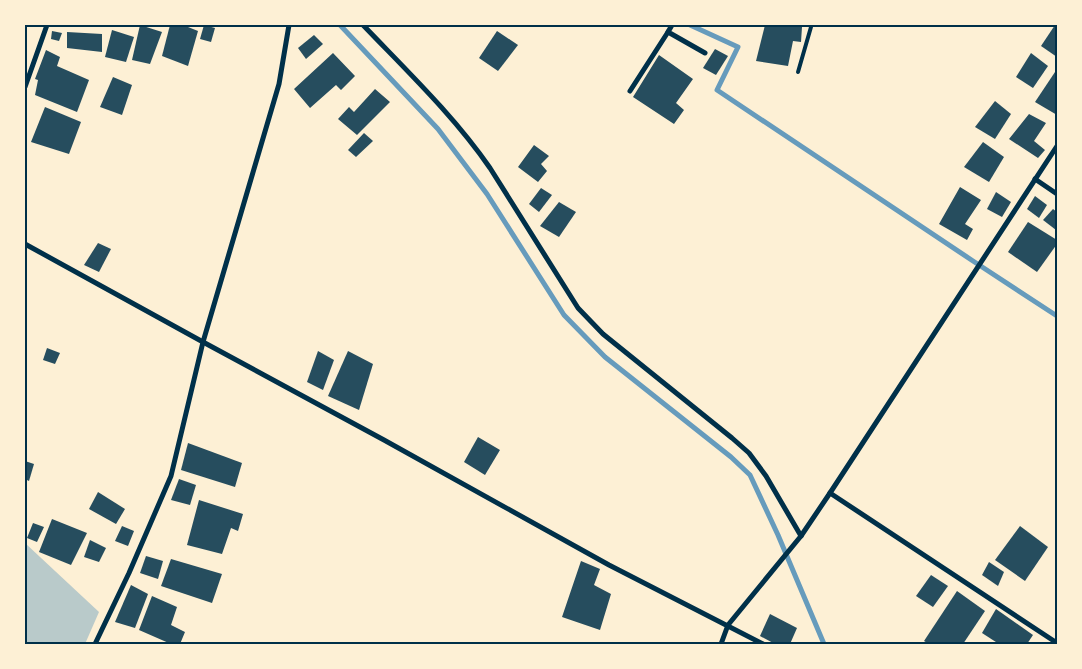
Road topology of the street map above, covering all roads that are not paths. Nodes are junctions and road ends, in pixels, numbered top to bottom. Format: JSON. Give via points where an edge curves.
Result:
{"nodes":[{"id":1,"x":47,"y":25,"type":"edge"},
{"id":2,"x":289,"y":25,"type":"edge"},
{"id":3,"x":364,"y":25,"type":"edge"},
{"id":4,"x":672,"y":25,"type":"edge"},
{"id":5,"x":810,"y":25,"type":"edge"},
{"id":6,"x":668,"y":32,"type":"junction"},
{"id":7,"x":705,"y":53,"type":"dead end"},
{"id":8,"x":798,"y":72,"type":"dead end"},
{"id":9,"x":25,"y":87,"type":"edge"},
{"id":10,"x":630,"y":91,"type":"dead end"},
{"id":11,"x":1057,"y":146,"type":"edge"},
{"id":12,"x":1036,"y":179,"type":"junction"},
{"id":13,"x":1057,"y":194,"type":"edge"},
{"id":14,"x":25,"y":244,"type":"edge"},
{"id":15,"x":203,"y":342,"type":"junction"},
{"id":16,"x":830,"y":493,"type":"junction"},
{"id":17,"x":801,"y":536,"type":"junction"},
{"id":18,"x":728,"y":625,"type":"junction"},
{"id":19,"x":95,"y":644,"type":"edge"},
{"id":20,"x":721,"y":644,"type":"edge"},
{"id":21,"x":763,"y":644,"type":"edge"},
{"id":22,"x":1057,"y":644,"type":"edge"}],
"edges":[{"from":1,"to":9,"type":"street"},
{"from":2,"to":15,"type":"street","via":[[279,84]]},
{"from":3,"to":17,"type":"street","via":[[476,147],[578,308],[603,334],[749,453]]},
{"from":4,"to":6,"type":"street"},
{"from":5,"to":8,"type":"lane"},
{"from":6,"to":7,"type":"street"},
{"from":6,"to":10,"type":"street"},
{"from":11,"to":12,"type":"street"},
{"from":12,"to":13,"type":"street"},
{"from":12,"to":16,"type":"street"},
{"from":14,"to":15,"type":"street"},
{"from":15,"to":18,"type":"street","via":[[609,565]]},
{"from":15,"to":19,"type":"street","via":[[171,476]]},
{"from":16,"to":17,"type":"street"},
{"from":16,"to":22,"type":"street"},
{"from":17,"to":18,"type":"street"},
{"from":18,"to":20,"type":"street"},
{"from":18,"to":21,"type":"street"}]}
